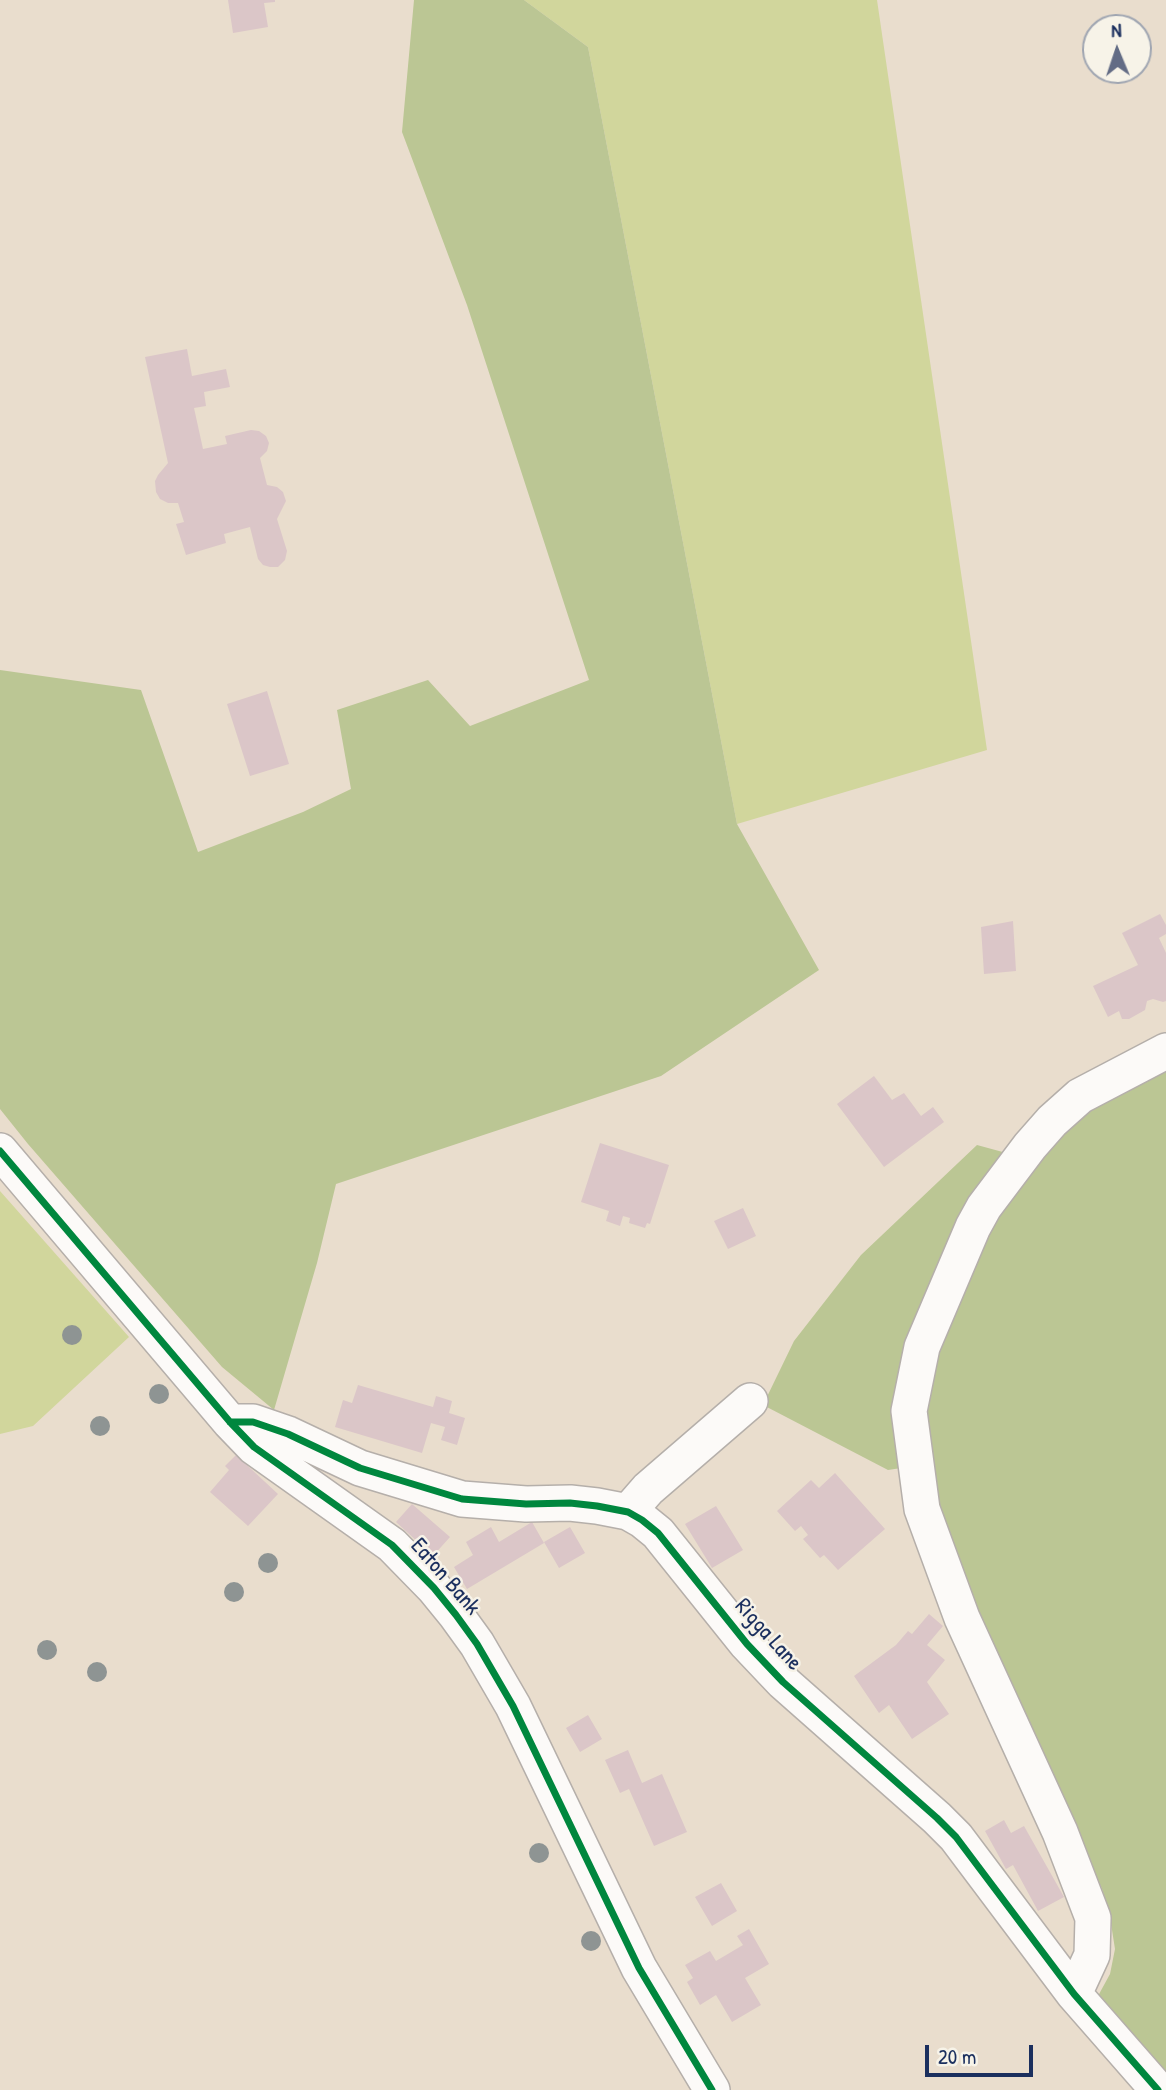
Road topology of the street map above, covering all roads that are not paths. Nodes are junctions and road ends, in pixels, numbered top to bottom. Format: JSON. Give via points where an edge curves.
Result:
{"nodes":[{"id":1,"x":1166,"y":1051,"type":"edge"},
{"id":2,"x":0,"y":1151,"type":"edge"},
{"id":3,"x":750,"y":1401,"type":"dead end"},
{"id":4,"x":230,"y":1422,"type":"junction"},
{"id":5,"x":628,"y":1512,"type":"junction"},
{"id":6,"x":1074,"y":1994,"type":"junction"},
{"id":7,"x":712,"y":2090,"type":"edge"},
{"id":8,"x":1158,"y":2090,"type":"edge"}],
"edges":[{"from":1,"to":6,"type":"street","via":[[1080,1096],[1030,1146],[984,1207],[922,1347],[909,1411],[922,1509],[962,1618],[1060,1832],[1093,1918],[1092,1955]]},
{"from":2,"to":4,"type":"street","name":"Eaton Bank"},
{"from":3,"to":5,"type":"street","via":[[648,1489]]},
{"from":4,"to":5,"type":"street","name":"Rigga Lane","via":[[253,1422],[360,1468],[462,1499],[570,1503]]},
{"from":4,"to":7,"type":"street","name":"Eaton Bank","via":[[254,1447],[392,1545],[457,1615],[513,1706],[639,1968]]},
{"from":5,"to":6,"type":"street","name":"Rigga Lane","via":[[657,1533],[783,1682],[956,1837]]},
{"from":6,"to":8,"type":"street","name":"Rigga Lane"}]}
